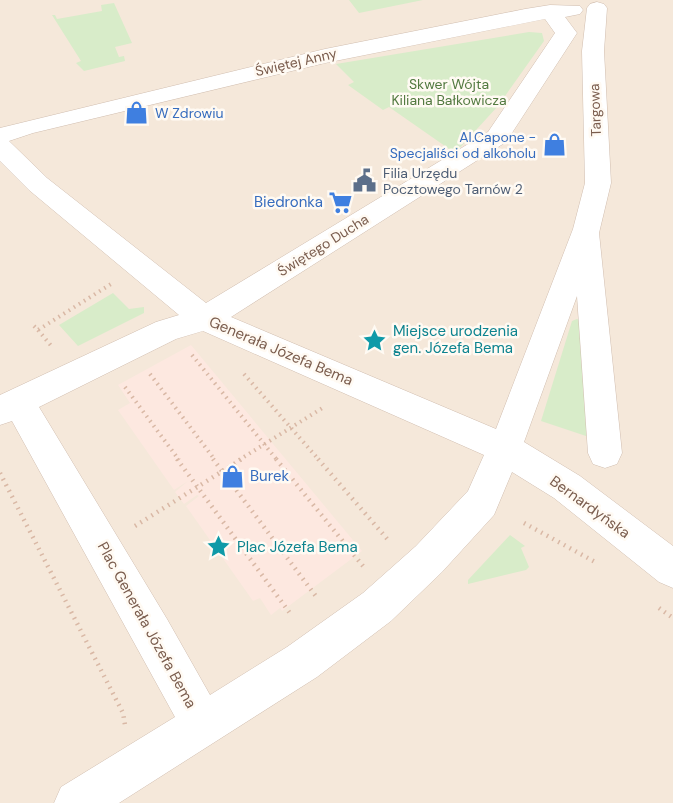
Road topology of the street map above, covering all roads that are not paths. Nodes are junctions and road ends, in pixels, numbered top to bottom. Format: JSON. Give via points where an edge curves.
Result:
{"nodes":[{"id":1,"x":604,"y":4,"type":"edge"},
{"id":2,"x":550,"y":11,"type":"junction"},
{"id":3,"x":0,"y":136,"type":"edge"},
{"id":4,"x":0,"y":146,"type":"edge"},
{"id":5,"x":587,"y":229,"type":"junction"},
{"id":6,"x":205,"y":319,"type":"junction"},
{"id":7,"x":9,"y":407,"type":"edge"},
{"id":8,"x":504,"y":448,"type":"junction"},
{"id":9,"x":605,"y":453,"type":"dead end"},
{"id":10,"x":673,"y":569,"type":"edge"},
{"id":11,"x":203,"y":726,"type":"junction"},
{"id":12,"x":77,"y":803,"type":"edge"}],
"edges":[{"from":1,"to":2,"type":"street","name":"Świętej Anny"},
{"from":1,"to":5,"type":"street","name":"Targowa","via":[[593,51],[598,183]]},
{"from":2,"to":3,"type":"street","name":"Świętej Anny","via":[[325,56]]},
{"from":2,"to":6,"type":"street","name":"Świętego Ducha","via":[[566,33],[496,137]]},
{"from":4,"to":6,"type":"street","name":"Generała Józefa Bema","via":[[38,184]]},
{"from":5,"to":8,"type":"street","name":"Targowa"},
{"from":5,"to":9,"type":"street","name":"Targowa"},
{"from":6,"to":7,"type":"street","name":"Plac Generała Józefa Bema","via":[[167,330]]},
{"from":6,"to":8,"type":"street","name":"Generała Józefa Bema"},
{"from":7,"to":11,"type":"street","name":"Plac Generała Józefa Bema","via":[[153,633]]},
{"from":8,"to":10,"type":"street","name":"Bernardyńska","via":[[567,487]]},
{"from":8,"to":11,"type":"street","name":"Plac Generała Józefa Bema","via":[[481,503],[429,559],[368,614]]},
{"from":11,"to":12,"type":"street"}]}
